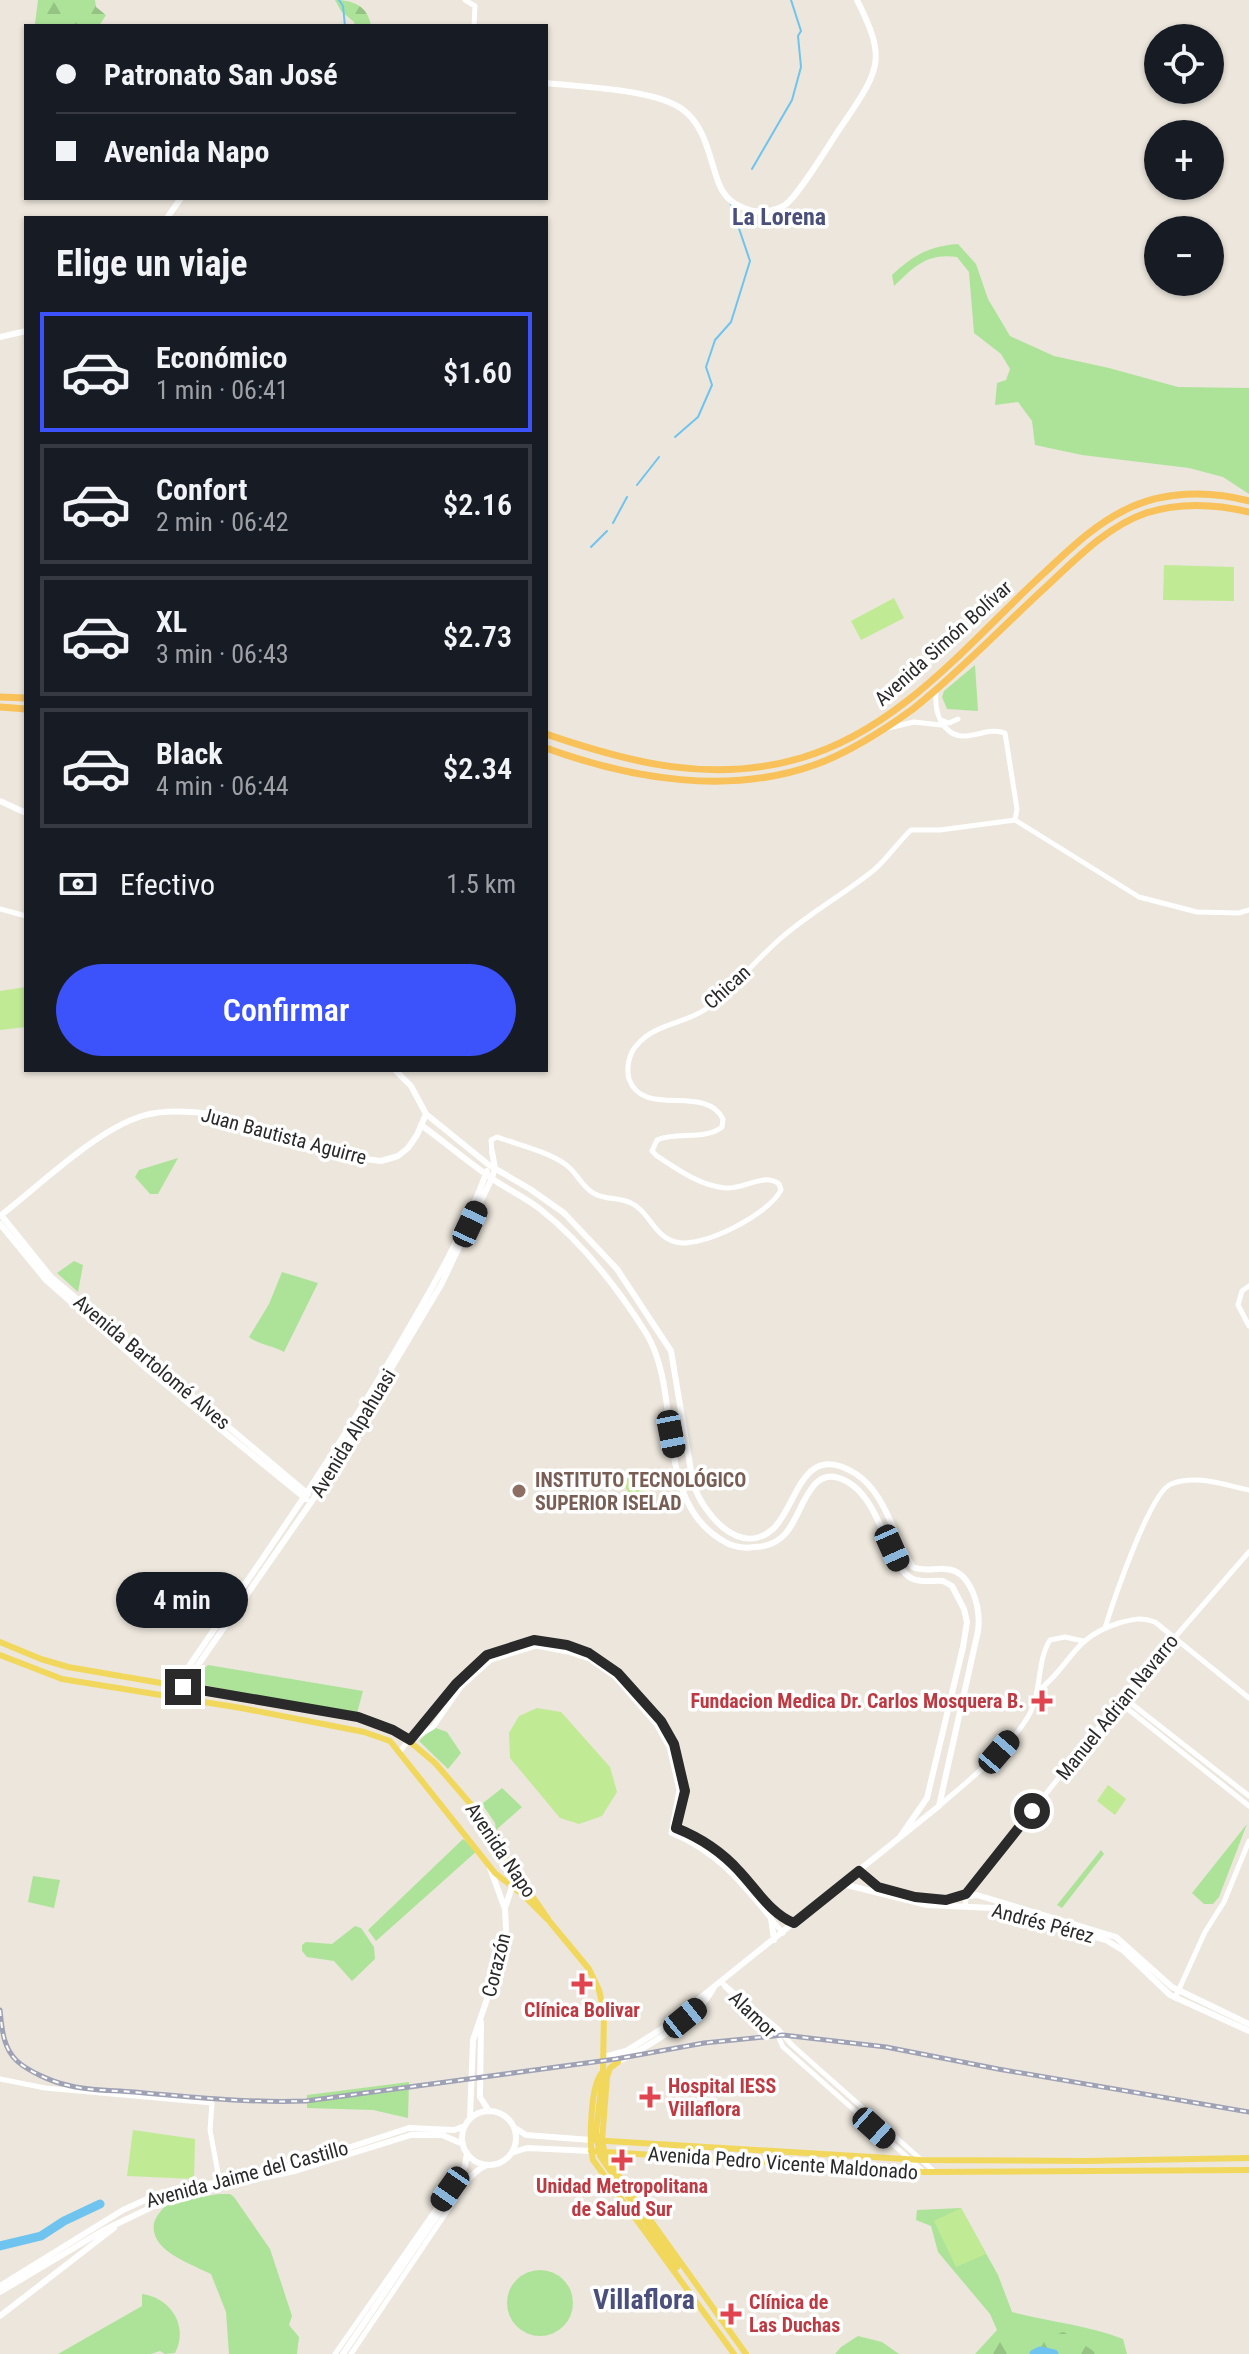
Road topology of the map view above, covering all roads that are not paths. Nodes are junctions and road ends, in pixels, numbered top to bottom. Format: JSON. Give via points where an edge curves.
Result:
{"nodes":[{"id":1,"x":465,"y":0,"type":"edge"},
{"id":2,"x":857,"y":0,"type":"edge"},
{"id":3,"x":475,"y":23,"type":"edge"},
{"id":4,"x":548,"y":83,"type":"edge"},
{"id":5,"x":24,"y":331,"type":"edge"},
{"id":6,"x":0,"y":337,"type":"edge"},
{"id":7,"x":1249,"y":501,"type":"edge"},
{"id":8,"x":1249,"y":512,"type":"edge"},
{"id":9,"x":936,"y":691,"type":"junction"},
{"id":10,"x":0,"y":697,"type":"edge"},
{"id":11,"x":24,"y":698,"type":"edge"},
{"id":12,"x":0,"y":707,"type":"edge"},
{"id":13,"x":24,"y":709,"type":"edge"},
{"id":14,"x":939,"y":719,"type":"junction"},
{"id":15,"x":958,"y":719,"type":"dead end"},
{"id":16,"x":943,"y":725,"type":"junction"},
{"id":17,"x":883,"y":730,"type":"junction"},
{"id":18,"x":548,"y":735,"type":"edge"},
{"id":19,"x":548,"y":749,"type":"edge"},
{"id":20,"x":0,"y":801,"type":"edge"},
{"id":21,"x":24,"y":812,"type":"edge"},
{"id":22,"x":1015,"y":820,"type":"junction"},
{"id":23,"x":0,"y":909,"type":"edge"},
{"id":24,"x":1249,"y":910,"type":"edge"},
{"id":25,"x":24,"y":915,"type":"edge"},
{"id":26,"x":397,"y":1072,"type":"edge"},
{"id":27,"x":426,"y":1114,"type":"junction"},
{"id":28,"x":421,"y":1125,"type":"junction"},
{"id":29,"x":492,"y":1152,"type":"joint"},
{"id":30,"x":492,"y":1166,"type":"junction"},
{"id":31,"x":489,"y":1176,"type":"junction"},
{"id":32,"x":779,"y":1184,"type":"joint"},
{"id":33,"x":1,"y":1216,"type":"edge"},
{"id":34,"x":0,"y":1224,"type":"edge"},
{"id":35,"x":1249,"y":1286,"type":"edge"},
{"id":36,"x":1249,"y":1326,"type":"edge"},
{"id":37,"x":1249,"y":1490,"type":"edge"},
{"id":38,"x":309,"y":1498,"type":"junction"},
{"id":39,"x":1249,"y":1552,"type":"edge"},
{"id":40,"x":1105,"y":1628,"type":"junction"},
{"id":41,"x":1175,"y":1636,"type":"junction"},
{"id":42,"x":1083,"y":1641,"type":"junction"},
{"id":43,"x":0,"y":1642,"type":"edge"},
{"id":44,"x":0,"y":1655,"type":"edge"},
{"id":45,"x":180,"y":1686,"type":"junction"},
{"id":46,"x":1038,"y":1691,"type":"junction"},
{"id":47,"x":172,"y":1697,"type":"junction"},
{"id":48,"x":1249,"y":1698,"type":"edge"},
{"id":49,"x":1121,"y":1700,"type":"junction"},
{"id":50,"x":410,"y":1740,"type":"junction"},
{"id":51,"x":399,"y":1752,"type":"junction"},
{"id":52,"x":1249,"y":1796,"type":"edge"},
{"id":53,"x":939,"y":1806,"type":"junction"},
{"id":54,"x":1249,"y":1806,"type":"edge"},
{"id":55,"x":673,"y":1831,"type":"junction"},
{"id":56,"x":899,"y":1837,"type":"junction"},
{"id":57,"x":1249,"y":1841,"type":"edge"},
{"id":58,"x":489,"y":1865,"type":"junction"},
{"id":59,"x":859,"y":1871,"type":"junction"},
{"id":60,"x":519,"y":1877,"type":"junction"},
{"id":61,"x":843,"y":1884,"type":"junction"},
{"id":62,"x":512,"y":1887,"type":"junction"},
{"id":63,"x":966,"y":1894,"type":"junction"},
{"id":64,"x":965,"y":1906,"type":"junction"},
{"id":65,"x":505,"y":1909,"type":"junction"},
{"id":66,"x":771,"y":1918,"type":"junction"},
{"id":67,"x":550,"y":1922,"type":"junction"},
{"id":68,"x":794,"y":1923,"type":"junction"},
{"id":69,"x":783,"y":1933,"type":"junction"},
{"id":70,"x":774,"y":1940,"type":"junction"},
{"id":71,"x":722,"y":1983,"type":"junction"},
{"id":72,"x":713,"y":1989,"type":"junction"},
{"id":73,"x":1177,"y":1995,"type":"junction"},
{"id":74,"x":481,"y":2021,"type":"junction"},
{"id":75,"x":1249,"y":2024,"type":"edge"},
{"id":76,"x":1249,"y":2031,"type":"edge"},
{"id":77,"x":604,"y":2057,"type":"junction"},
{"id":78,"x":604,"y":2075,"type":"junction"},
{"id":79,"x":0,"y":2079,"type":"edge"},
{"id":80,"x":489,"y":2111,"type":"junction"},
{"id":81,"x":470,"y":2118,"type":"junction"},
{"id":82,"x":465,"y":2126,"type":"junction"},
{"id":83,"x":515,"y":2128,"type":"junction"},
{"id":84,"x":591,"y":2140,"type":"junction"},
{"id":85,"x":602,"y":2141,"type":"junction"},
{"id":86,"x":463,"y":2144,"type":"junction"},
{"id":87,"x":897,"y":2148,"type":"junction"},
{"id":88,"x":591,"y":2151,"type":"junction"},
{"id":89,"x":604,"y":2151,"type":"junction"},
{"id":90,"x":467,"y":2153,"type":"junction"},
{"id":91,"x":511,"y":2154,"type":"junction"},
{"id":92,"x":1249,"y":2158,"type":"edge"},
{"id":93,"x":894,"y":2159,"type":"junction"},
{"id":94,"x":909,"y":2159,"type":"junction"},
{"id":95,"x":921,"y":2160,"type":"junction"},
{"id":96,"x":487,"y":2165,"type":"junction"},
{"id":97,"x":1249,"y":2170,"type":"edge"},
{"id":98,"x":924,"y":2172,"type":"junction"},
{"id":99,"x":935,"y":2172,"type":"junction"},
{"id":100,"x":455,"y":2181,"type":"junction"},
{"id":101,"x":220,"y":2184,"type":"junction"},
{"id":102,"x":464,"y":2187,"type":"junction"},
{"id":103,"x":449,"y":2198,"type":"junction"},
{"id":104,"x":126,"y":2220,"type":"junction"},
{"id":105,"x":0,"y":2286,"type":"edge"},
{"id":106,"x":0,"y":2292,"type":"edge"},
{"id":107,"x":710,"y":2312,"type":"junction"},
{"id":108,"x":0,"y":2316,"type":"edge"},
{"id":109,"x":731,"y":2334,"type":"junction"},
{"id":110,"x":725,"y":2341,"type":"junction"},
{"id":111,"x":335,"y":2354,"type":"edge"},
{"id":112,"x":343,"y":2354,"type":"edge"},
{"id":113,"x":351,"y":2354,"type":"edge"},
{"id":114,"x":734,"y":2354,"type":"edge"},
{"id":115,"x":746,"y":2354,"type":"edge"}],
"edges":[{"from":1,"to":3,"type":"street","via":[[475,6]]},
{"from":2,"to":4,"type":"main road","via":[[873,33],[873,74],[791,200],[765,212],[735,204],[720,186],[699,128],[680,108],[653,97]]},
{"from":5,"to":6,"type":"main road"},
{"from":7,"to":18,"type":"highway","name":"Avenida Simón Bolívar","via":[[1193,493],[1126,509],[1075,545],[905,703],[843,742],[810,755],[695,770],[653,766]]},
{"from":8,"to":9,"type":"highway","name":"Avenida Simón Bolívar","via":[[1212,505],[1174,508],[1116,527]]},
{"from":9,"to":14,"type":"street"},
{"from":9,"to":17,"type":"highway","name":"Avenida Simón Bolívar"},
{"from":10,"to":11,"type":"highway"},
{"from":12,"to":13,"type":"highway"},
{"from":14,"to":15,"type":"street"},
{"from":14,"to":16,"type":"street"},
{"from":16,"to":17,"type":"street","via":[[914,722]]},
{"from":16,"to":22,"type":"street","via":[[960,737],[1005,733]]},
{"from":17,"to":19,"type":"highway","name":"Avenida Simón Bolívar","via":[[819,763],[730,781],[650,776]]},
{"from":20,"to":21,"type":"main road"},
{"from":22,"to":24,"type":"street","via":[[1139,897],[1197,912]]},
{"from":22,"to":32,"type":"street","name":"Chican","via":[[909,832],[873,870],[816,909],[705,1009],[649,1033],[637,1044],[628,1072],[639,1094],[702,1105],[719,1112],[724,1121],[716,1132],[659,1139],[652,1151],[716,1187],[741,1188],[766,1179]]},
{"from":23,"to":25,"type":"street"},
{"from":26,"to":27,"type":"main road"},
{"from":27,"to":28,"type":"main road","name":"Juan Bautista Aguirre"},
{"from":27,"to":30,"type":"main road"},
{"from":28,"to":31,"type":"main road"},
{"from":28,"to":33,"type":"main road","name":"Juan Bautista Aguirre","via":[[404,1152],[370,1161],[216,1115],[145,1115],[99,1139]]},
{"from":29,"to":30,"type":"main road","name":"Avenida Alpahuasi"},
{"from":29,"to":32,"type":"street","name":"Avenida Alpahuasi","via":[[493,1137],[566,1165],[594,1194],[635,1205],[662,1236],[679,1243],[712,1238],[739,1225],[778,1196]]},
{"from":30,"to":31,"type":"main road","name":"Avenida Alpahuasi"},
{"from":30,"to":53,"type":"main road","via":[[547,1200],[585,1233],[617,1269],[671,1351],[691,1478],[712,1519],[739,1536],[762,1535],[779,1521],[808,1473],[837,1466],[868,1483],[913,1567],[952,1570],[964,1578],[979,1621]]},
{"from":31,"to":38,"type":"main road","name":"Avenida Alpahuasi","via":[[441,1285]]},
{"from":31,"to":56,"type":"main road","via":[[539,1208],[578,1245],[602,1269],[644,1330],[657,1364],[684,1494],[703,1526],[740,1547],[770,1545],[788,1531],[817,1481],[839,1478],[869,1503],[905,1574],[919,1581],[943,1581],[956,1593],[967,1622],[963,1647],[927,1798]]},
{"from":33,"to":38,"type":"main road","name":"Avenida Bartolomé Alves","via":[[51,1277]]},
{"from":34,"to":38,"type":"main road","name":"Avenida Bartolomé Alves","via":[[46,1280],[148,1370]]},
{"from":35,"to":36,"type":"street","via":[[1238,1305]]},
{"from":37,"to":40,"type":"street","via":[[1194,1479],[1164,1488],[1147,1517]]},
{"from":38,"to":45,"type":"main road","name":"Avenida Alpahuasi"},
{"from":39,"to":41,"type":"street","name":"Manuel Adrian Navarro"},
{"from":40,"to":41,"type":"street","via":[[1137,1618],[1155,1622]]},
{"from":40,"to":42,"type":"street"},
{"from":41,"to":48,"type":"street"},
{"from":41,"to":49,"type":"street","name":"Manuel Adrian Navarro"},
{"from":42,"to":46,"type":"street"},
{"from":42,"to":46,"type":"street","via":[[1050,1640]]},
{"from":43,"to":45,"type":"main road","name":"Avenida Napo","via":[[68,1667]]},
{"from":44,"to":47,"type":"main road","name":"Avenida Napo","via":[[62,1679]]},
{"from":45,"to":47,"type":"main road","name":"Avenida Alpahuasi"},
{"from":45,"to":50,"type":"main road","name":"Avenida Napo","via":[[358,1717]]},
{"from":46,"to":53,"type":"street","via":[[1025,1722],[971,1781]]},
{"from":47,"to":51,"type":"main road","name":"Avenida Napo","via":[[364,1732],[390,1741]]},
{"from":49,"to":52,"type":"street"},
{"from":49,"to":54,"type":"street"},
{"from":49,"to":63,"type":"street","name":"Manuel Adrian Navarro"},
{"from":50,"to":51,"type":"street"},
{"from":50,"to":55,"type":"street","via":[[433,1727],[461,1687],[491,1660],[536,1646],[579,1655],[615,1677],[669,1747],[679,1790]]},
{"from":50,"to":60,"type":"main road","name":"Avenida Napo","via":[[487,1823]]},
{"from":51,"to":58,"type":"main road","name":"Avenida Napo"},
{"from":53,"to":56,"type":"main road"},
{"from":55,"to":66,"type":"street","via":[[716,1858]]},
{"from":55,"to":68,"type":"street","via":[[720,1852],[780,1917]]},
{"from":56,"to":59,"type":"main road"},
{"from":57,"to":73,"type":"street"},
{"from":58,"to":62,"type":"main road","name":"Avenida Napo"},
{"from":58,"to":65,"type":"main road","name":"Corazón"},
{"from":59,"to":61,"type":"main road"},
{"from":59,"to":63,"type":"main road","name":"Andrés Pérez","via":[[878,1887],[915,1897],[946,1900]]},
{"from":60,"to":62,"type":"main road","name":"Corazón"},
{"from":60,"to":67,"type":"main road","name":"Avenida Napo"},
{"from":61,"to":64,"type":"main road","name":"Andrés Pérez","via":[[913,1903]]},
{"from":61,"to":68,"type":"main road"},
{"from":62,"to":65,"type":"main road","name":"Corazón"},
{"from":62,"to":67,"type":"main road","name":"Avenida Napo"},
{"from":63,"to":64,"type":"street"},
{"from":63,"to":73,"type":"main road","name":"Andrés Pérez","via":[[1116,1937]]},
{"from":64,"to":73,"type":"main road","name":"Andrés Pérez","via":[[1011,1912],[1112,1942],[1163,1990]]},
{"from":65,"to":74,"type":"main road","name":"Corazón","via":[[505,1939]]},
{"from":66,"to":69,"type":"street"},
{"from":66,"to":70,"type":"main road"},
{"from":67,"to":77,"type":"main road","name":"Avenida Napo","via":[[595,1979],[604,2012]]},
{"from":68,"to":69,"type":"main road"},
{"from":69,"to":70,"type":"main road"},
{"from":70,"to":71,"type":"main road"},
{"from":71,"to":72,"type":"main road"},
{"from":71,"to":87,"type":"street","name":"Alamor","via":[[783,2047]]},
{"from":71,"to":95,"type":"street","name":"Alamor"},
{"from":72,"to":77,"type":"main road","via":[[642,2043]]},
{"from":72,"to":78,"type":"main road","via":[[662,2036]]},
{"from":73,"to":75,"type":"main road"},
{"from":73,"to":76,"type":"main road"},
{"from":74,"to":80,"type":"main road","name":"Corazón","via":[[479,2095]]},
{"from":74,"to":81,"type":"main road","name":"Corazón","via":[[473,2040]]},
{"from":77,"to":78,"type":"main road","name":"Avenida Napo"},
{"from":78,"to":84,"type":"main road","name":"Avenida Napo","via":[[596,2079]]},
{"from":78,"to":85,"type":"main road","name":"Avenida Napo"},
{"from":78,"to":107,"type":"main road","via":[[596,2132],[603,2162]]},
{"from":79,"to":101,"type":"street","via":[[212,2103],[210,2130]]},
{"from":80,"to":81,"type":"main road"},
{"from":80,"to":83,"type":"main road","via":[[507,2117]]},
{"from":81,"to":82,"type":"main road"},
{"from":82,"to":86,"type":"main road"},
{"from":82,"to":101,"type":"main road","name":"Avenida Jaime del Castillo","via":[[409,2128]]},
{"from":83,"to":84,"type":"main road","name":"Avenida Pedro Vicente Maldonado","via":[[526,2135]]},
{"from":83,"to":91,"type":"main road"},
{"from":84,"to":85,"type":"main road","name":"Avenida Pedro Vicente Maldonado"},
{"from":84,"to":88,"type":"main road","name":"Avenida Napo"},
{"from":85,"to":89,"type":"main road","name":"Avenida Napo"},
{"from":85,"to":93,"type":"main road","name":"Avenida Pedro Vicente Maldonado"},
{"from":86,"to":90,"type":"main road"},
{"from":86,"to":101,"type":"main road","name":"Avenida Jaime del Castillo","via":[[442,2135],[411,2135],[295,2171]]},
{"from":87,"to":93,"type":"main road"},
{"from":87,"to":94,"type":"street","name":"Alamor"},
{"from":88,"to":89,"type":"main road","name":"Avenida Pedro Vicente Maldonado"},
{"from":88,"to":91,"type":"main road","name":"Avenida Pedro Vicente Maldonado","via":[[527,2148]]},
{"from":88,"to":110,"type":"main road","via":[[598,2168]]},
{"from":89,"to":98,"type":"main road","name":"Avenida Pedro Vicente Maldonado"},
{"from":89,"to":109,"type":"main road"},
{"from":90,"to":96,"type":"main road"},
{"from":90,"to":100,"type":"main road"},
{"from":91,"to":96,"type":"main road","via":[[501,2163]]},
{"from":92,"to":95,"type":"main road","name":"Avenida Pedro Vicente Maldonado"},
{"from":93,"to":94,"type":"main road","name":"Avenida Pedro Vicente Maldonado"},
{"from":94,"to":95,"type":"main road","name":"Avenida Pedro Vicente Maldonado"},
{"from":94,"to":98,"type":"street","name":"Alamor"},
{"from":95,"to":99,"type":"street","name":"Alamor"},
{"from":96,"to":102,"type":"main road"},
{"from":97,"to":99,"type":"main road","name":"Avenida Pedro Vicente Maldonado"},
{"from":98,"to":99,"type":"main road","name":"Avenida Pedro Vicente Maldonado"},
{"from":100,"to":103,"type":"main road"},
{"from":100,"to":111,"type":"street"},
{"from":101,"to":104,"type":"main road","name":"Avenida Jaime del Castillo"},
{"from":101,"to":105,"type":"main road","name":"Avenida Jaime del Castillo","via":[[137,2203]]},
{"from":102,"to":103,"type":"main road"},
{"from":102,"to":113,"type":"street"},
{"from":103,"to":112,"type":"main road"},
{"from":104,"to":106,"type":"main road","name":"Avenida Jaime del Castillo"},
{"from":104,"to":108,"type":"main road"},
{"from":107,"to":109,"type":"main road"},
{"from":107,"to":110,"type":"main road"},
{"from":109,"to":115,"type":"main road"},
{"from":110,"to":114,"type":"main road"}]}
